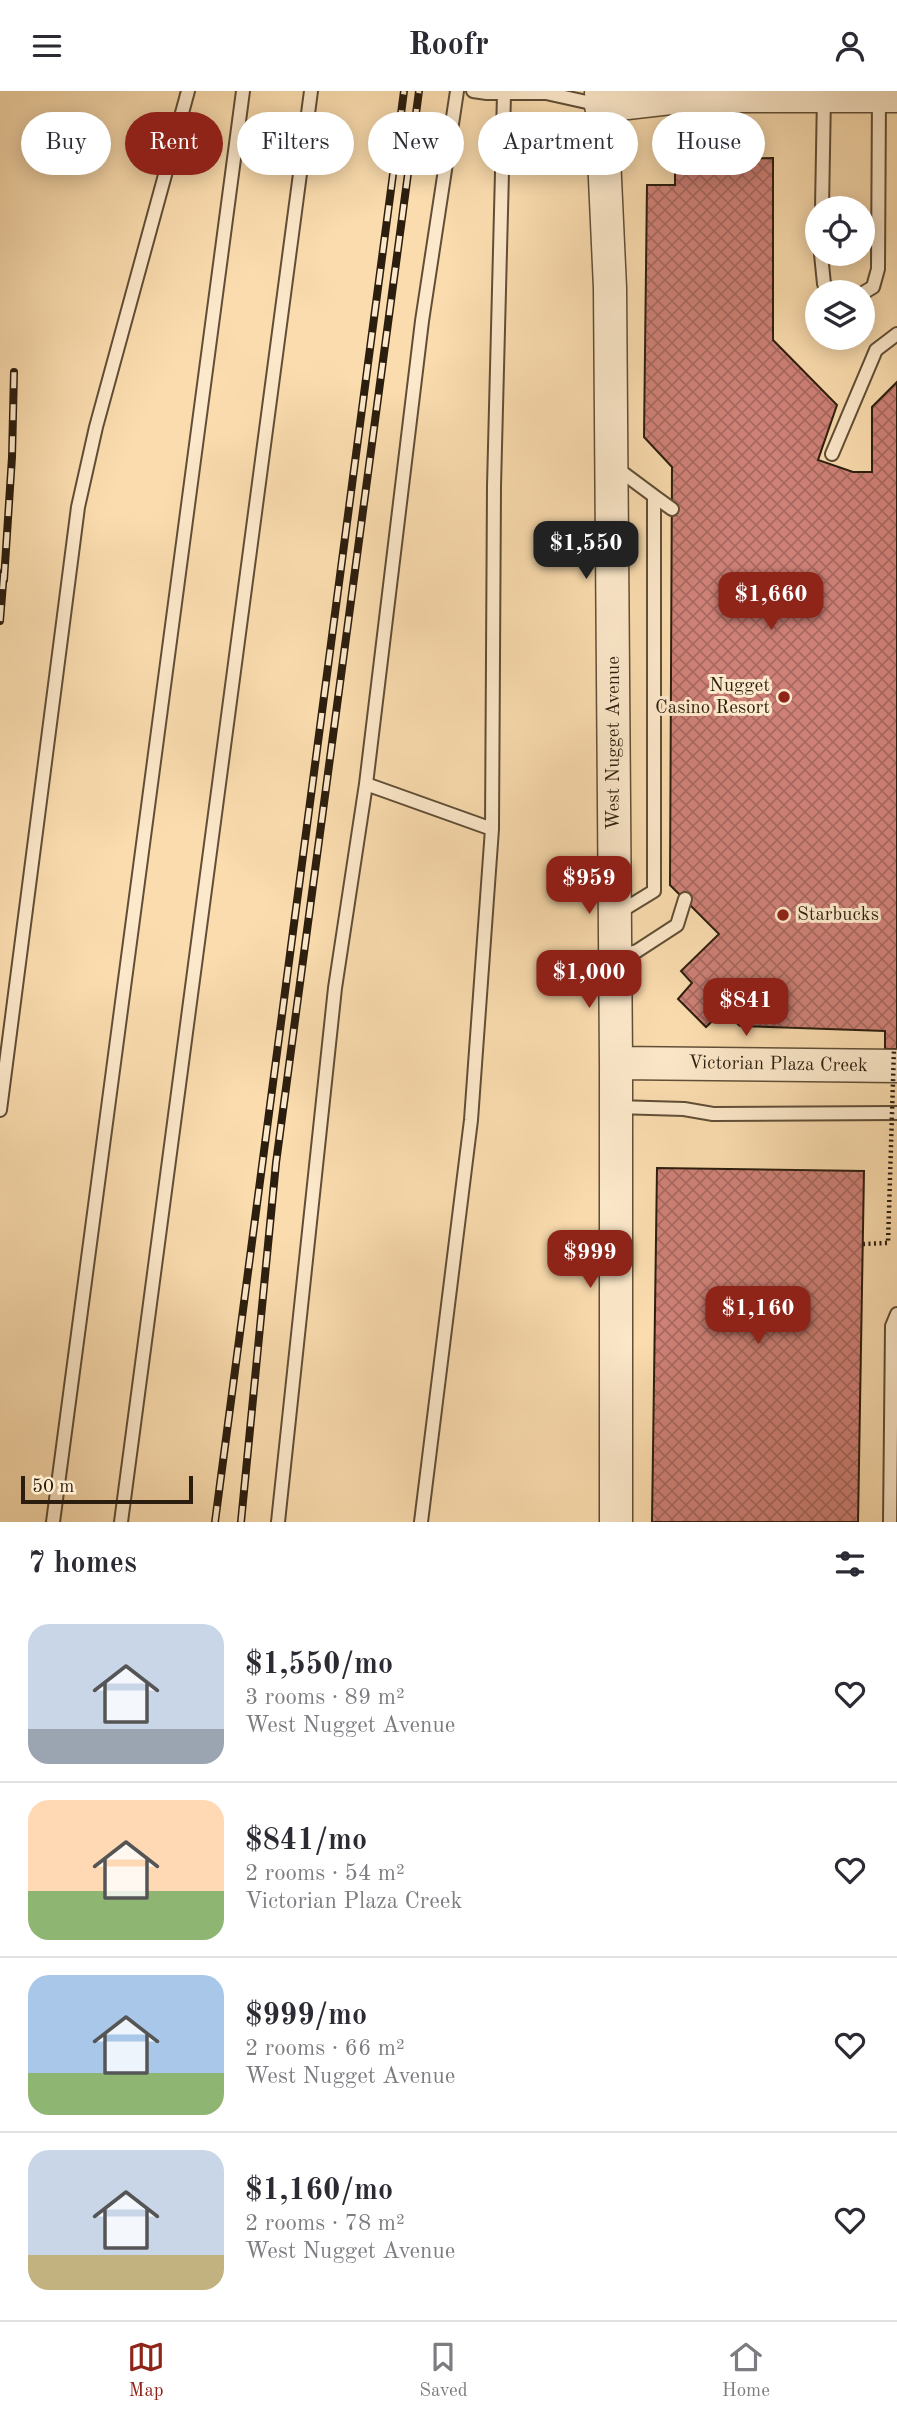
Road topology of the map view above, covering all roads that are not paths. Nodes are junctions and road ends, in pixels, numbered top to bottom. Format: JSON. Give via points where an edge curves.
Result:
{"nodes":[{"id":1,"x":188,"y":91,"type":"edge"},
{"id":2,"x":243,"y":91,"type":"edge"},
{"id":3,"x":311,"y":91,"type":"edge"},
{"id":4,"x":457,"y":91,"type":"edge"},
{"id":5,"x":473,"y":91,"type":"edge"},
{"id":6,"x":504,"y":94,"type":"junction"},
{"id":7,"x":824,"y":95,"type":"junction"},
{"id":8,"x":888,"y":96,"type":"edge"},
{"id":9,"x":601,"y":98,"type":"edge"},
{"id":10,"x":822,"y":196,"type":"edge"},
{"id":11,"x":875,"y":280,"type":"edge"},
{"id":12,"x":897,"y":334,"type":"edge"},
{"id":13,"x":832,"y":454,"type":"dead end"},
{"id":14,"x":612,"y":464,"type":"junction"},
{"id":15,"x":654,"y":496,"type":"junction"},
{"id":16,"x":672,"y":509,"type":"dead end"},
{"id":17,"x":366,"y":784,"type":"junction"},
{"id":18,"x":492,"y":829,"type":"junction"},
{"id":19,"x":685,"y":899,"type":"dead end"},
{"id":20,"x":615,"y":915,"type":"junction"},
{"id":21,"x":615,"y":957,"type":"junction"},
{"id":22,"x":896,"y":1057,"type":"edge"},
{"id":23,"x":616,"y":1063,"type":"junction"},
{"id":24,"x":616,"y":1107,"type":"junction"},
{"id":25,"x":0,"y":1110,"type":"edge"},
{"id":26,"x":897,"y":1113,"type":"edge"},
{"id":27,"x":897,"y":1314,"type":"edge"},
{"id":28,"x":53,"y":1522,"type":"edge"},
{"id":29,"x":121,"y":1522,"type":"edge"},
{"id":30,"x":278,"y":1522,"type":"edge"},
{"id":31,"x":421,"y":1522,"type":"edge"},
{"id":32,"x":617,"y":1522,"type":"edge"},
{"id":33,"x":890,"y":1522,"type":"edge"}],
"edges":[{"from":1,"to":25,"type":"lane","via":[[78,507]]},
{"from":2,"to":28,"type":"lane"},
{"from":3,"to":29,"type":"lane"},
{"from":4,"to":17,"type":"lane","via":[[422,321]]},
{"from":5,"to":6,"type":"lane"},
{"from":6,"to":9,"type":"lane"},
{"from":6,"to":18,"type":"lane","via":[[494,486]]},
{"from":7,"to":8,"type":"street"},
{"from":7,"to":9,"type":"street"},
{"from":7,"to":10,"type":"lane"},
{"from":8,"to":11,"type":"lane","via":[[880,143]]},
{"from":9,"to":14,"type":"street","name":"West Nugget Avenue"},
{"from":12,"to":13,"type":"lane","via":[[876,350]]},
{"from":14,"to":15,"type":"lane"},
{"from":14,"to":20,"type":"street","name":"West Nugget Avenue"},
{"from":15,"to":16,"type":"lane"},
{"from":15,"to":20,"type":"lane","via":[[654,891]]},
{"from":17,"to":18,"type":"lane"},
{"from":17,"to":30,"type":"lane","via":[[335,988]]},
{"from":18,"to":31,"type":"lane","via":[[471,1120]]},
{"from":19,"to":21,"type":"lane","via":[[677,925],[637,951]]},
{"from":20,"to":21,"type":"street","name":"West Nugget Avenue"},
{"from":21,"to":23,"type":"street","name":"West Nugget Avenue"},
{"from":22,"to":23,"type":"street","name":"Victorian Plaza Creek"},
{"from":23,"to":24,"type":"street","name":"West Nugget Avenue"},
{"from":24,"to":26,"type":"lane","via":[[713,1114]]},
{"from":24,"to":32,"type":"street","name":"West Nugget Avenue"},
{"from":27,"to":33,"type":"lane","via":[[892,1326]]}]}
